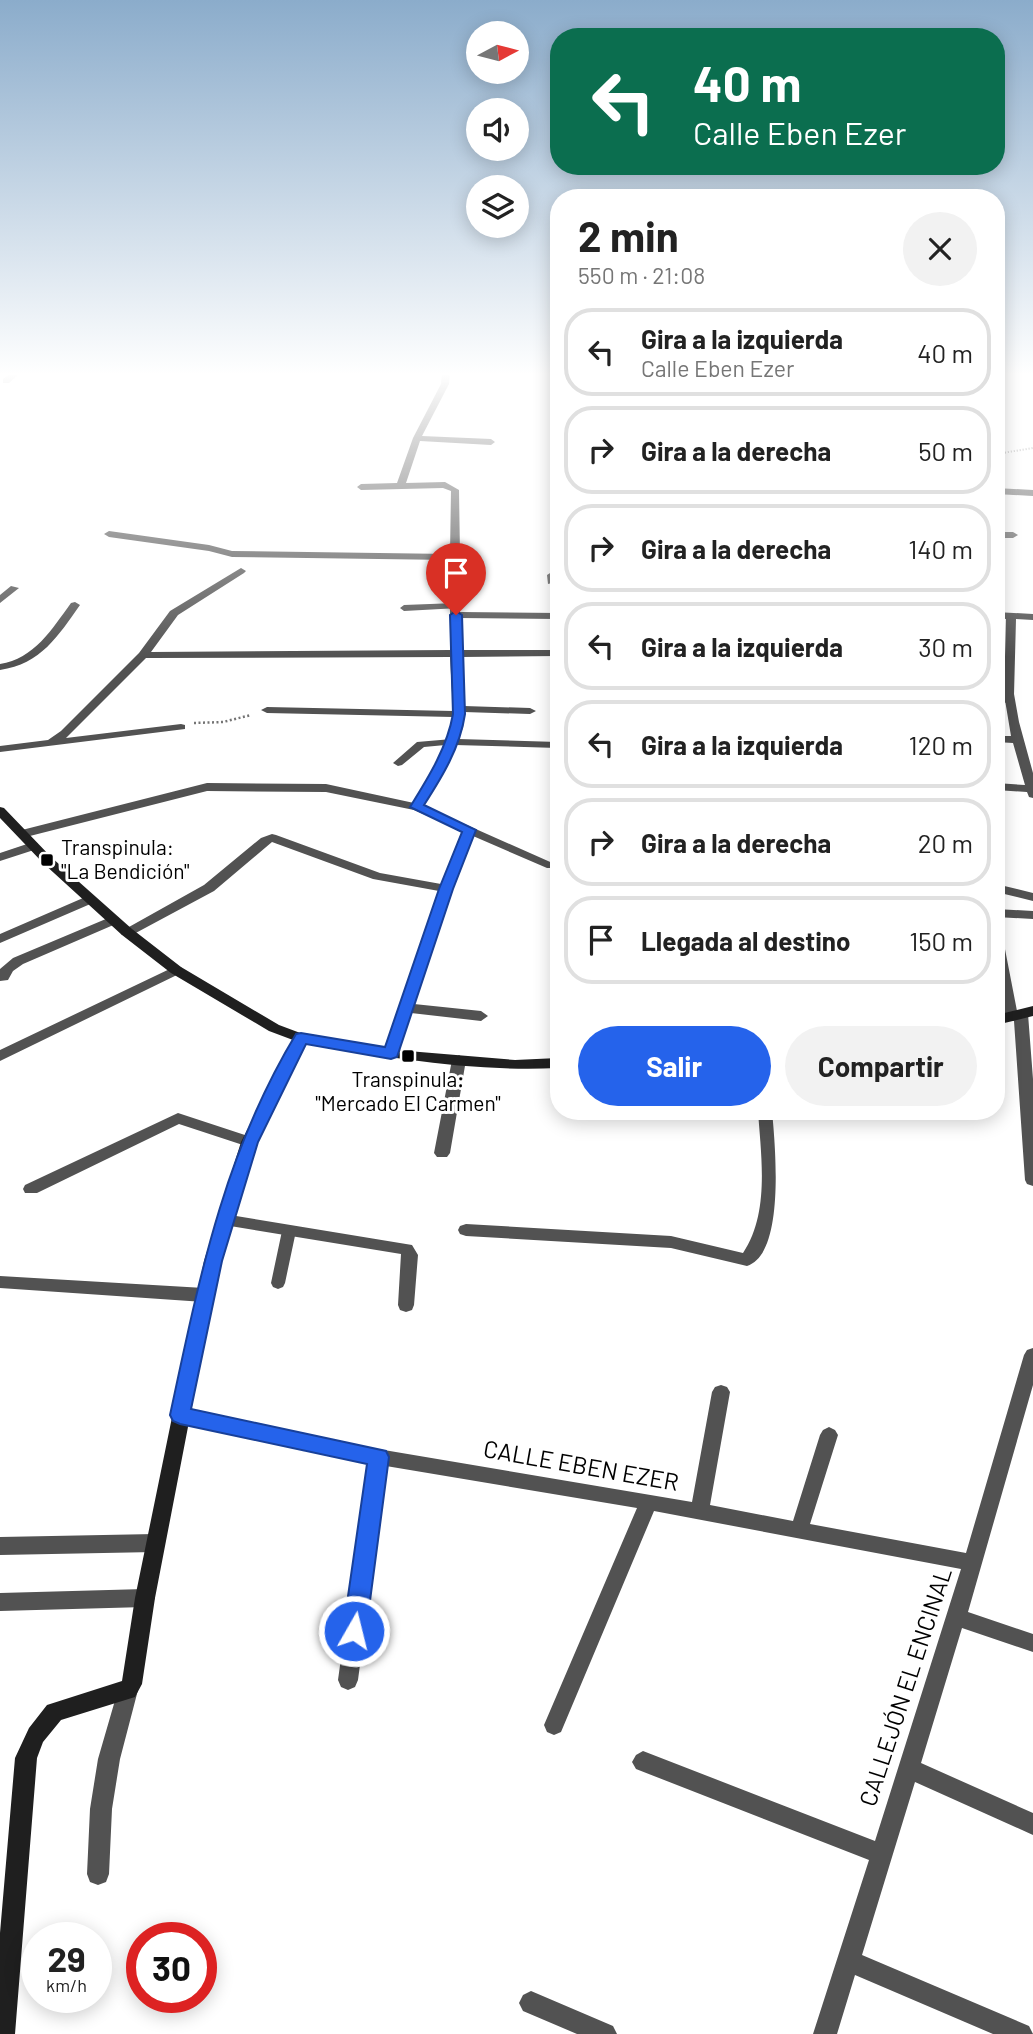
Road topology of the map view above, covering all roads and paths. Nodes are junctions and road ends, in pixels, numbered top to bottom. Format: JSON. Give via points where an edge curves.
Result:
{"nodes":[{"id":1,"x":407,"y":467,"type":"edge"},
{"id":2,"x":401,"y":484,"type":"junction"},
{"id":3,"x":361,"y":487,"type":"dead end"},
{"id":4,"x":1005,"y":491,"type":"edge"},
{"id":5,"x":1033,"y":493,"type":"edge"},
{"id":6,"x":109,"y":534,"type":"dead end"},
{"id":7,"x":1005,"y":535,"type":"edge"},
{"id":8,"x":1013,"y":535,"type":"dead end"},
{"id":9,"x":457,"y":557,"type":"junction"},
{"id":10,"x":241,"y":571,"type":"dead end"},
{"id":11,"x":14,"y":587,"type":"dead end"},
{"id":12,"x":0,"y":600,"type":"edge"},
{"id":13,"x":75,"y":605,"type":"dead end"},
{"id":14,"x":404,"y":608,"type":"dead end"},
{"id":15,"x":456,"y":610,"type":"junction"},
{"id":16,"x":550,"y":616,"type":"edge"},
{"id":17,"x":1005,"y":616,"type":"edge"},
{"id":18,"x":1011,"y":616,"type":"junction"},
{"id":19,"x":1033,"y":617,"type":"edge"},
{"id":20,"x":455,"y":651,"type":"junction"},
{"id":21,"x":550,"y":653,"type":"edge"},
{"id":22,"x":144,"y":655,"type":"junction"},
{"id":23,"x":0,"y":667,"type":"edge"},
{"id":24,"x":1005,"y":700,"type":"edge"},
{"id":25,"x":1010,"y":700,"type":"junction"},
{"id":26,"x":267,"y":710,"type":"joint"},
{"id":27,"x":530,"y":711,"type":"dead end"},
{"id":28,"x":459,"y":712,"type":"junction"},
{"id":29,"x":181,"y":727,"type":"joint"},
{"id":30,"x":1005,"y":739,"type":"edge"},
{"id":31,"x":1018,"y":740,"type":"junction"},
{"id":32,"x":52,"y":742,"type":"junction"},
{"id":33,"x":452,"y":742,"type":"junction"},
{"id":34,"x":550,"y":745,"type":"edge"},
{"id":35,"x":0,"y":749,"type":"edge"},
{"id":36,"x":398,"y":764,"type":"dead end"},
{"id":37,"x":1005,"y":788,"type":"edge"},
{"id":38,"x":1032,"y":792,"type":"edge"},
{"id":39,"x":416,"y":807,"type":"junction"},
{"id":40,"x":0,"y":811,"type":"edge"},
{"id":41,"x":469,"y":830,"type":"junction"},
{"id":42,"x":22,"y":834,"type":"junction"},
{"id":43,"x":33,"y":846,"type":"junction"},
{"id":44,"x":0,"y":857,"type":"edge"},
{"id":45,"x":550,"y":865,"type":"edge"},
{"id":46,"x":446,"y":889,"type":"junction"},
{"id":47,"x":1005,"y":890,"type":"edge"},
{"id":48,"x":1033,"y":897,"type":"edge"},
{"id":49,"x":90,"y":899,"type":"junction"},
{"id":50,"x":1005,"y":913,"type":"edge"},
{"id":51,"x":1033,"y":915,"type":"edge"},
{"id":52,"x":113,"y":920,"type":"junction"},
{"id":53,"x":127,"y":932,"type":"junction"},
{"id":54,"x":0,"y":939,"type":"edge"},
{"id":55,"x":1005,"y":966,"type":"edge"},
{"id":56,"x":176,"y":970,"type":"junction"},
{"id":57,"x":3,"y":977,"type":"dead end"},
{"id":58,"x":406,"y":1008,"type":"junction"},
{"id":59,"x":1022,"y":1014,"type":"edge"},
{"id":60,"x":481,"y":1016,"type":"dead end"},
{"id":61,"x":301,"y":1038,"type":"junction"},
{"id":62,"x":391,"y":1053,"type":"junction"},
{"id":63,"x":0,"y":1056,"type":"edge"},
{"id":64,"x":459,"y":1060,"type":"junction"},
{"id":65,"x":550,"y":1063,"type":"edge"},
{"id":66,"x":766,"y":1120,"type":"edge"},
{"id":67,"x":249,"y":1142,"type":"junction"},
{"id":68,"x":442,"y":1153,"type":"dead end"},
{"id":69,"x":1033,"y":1181,"type":"edge"},
{"id":70,"x":31,"y":1189,"type":"dead end"},
{"id":71,"x":224,"y":1220,"type":"junction"},
{"id":72,"x":466,"y":1230,"type":"dead end"},
{"id":73,"x":289,"y":1231,"type":"junction"},
{"id":74,"x":0,"y":1282,"type":"edge"},
{"id":75,"x":278,"y":1283,"type":"dead end"},
{"id":76,"x":204,"y":1295,"type":"junction"},
{"id":77,"x":406,"y":1305,"type":"dead end"},
{"id":78,"x":1033,"y":1355,"type":"edge"},
{"id":79,"x":721,"y":1392,"type":"dead end"},
{"id":80,"x":180,"y":1415,"type":"junction"},
{"id":81,"x":829,"y":1435,"type":"dead end"},
{"id":82,"x":378,"y":1457,"type":"junction"},
{"id":83,"x":649,"y":1502,"type":"junction"},
{"id":84,"x":700,"y":1511,"type":"junction"},
{"id":85,"x":799,"y":1530,"type":"junction"},
{"id":86,"x":155,"y":1543,"type":"junction"},
{"id":87,"x":0,"y":1546,"type":"edge"},
{"id":88,"x":973,"y":1563,"type":"junction"},
{"id":89,"x":145,"y":1598,"type":"junction"},
{"id":90,"x":0,"y":1602,"type":"edge"},
{"id":91,"x":956,"y":1617,"type":"junction"},
{"id":92,"x":1033,"y":1643,"type":"edge"},
{"id":93,"x":348,"y":1680,"type":"dead end"},
{"id":94,"x":128,"y":1690,"type":"junction"},
{"id":95,"x":554,"y":1725,"type":"dead end"},
{"id":96,"x":643,"y":1762,"type":"dead end"},
{"id":97,"x":908,"y":1768,"type":"junction"},
{"id":98,"x":1033,"y":1824,"type":"edge"},
{"id":99,"x":881,"y":1854,"type":"junction"},
{"id":100,"x":98,"y":1874,"type":"dead end"},
{"id":101,"x":847,"y":1960,"type":"junction"},
{"id":102,"x":531,"y":2003,"type":"dead end"},
{"id":103,"x":2,"y":2034,"type":"edge"},
{"id":104,"x":606,"y":2034,"type":"edge"},
{"id":105,"x":825,"y":2034,"type":"edge"},
{"id":106,"x":1021,"y":2034,"type":"edge"}],
"edges":[{"from":1,"to":2,"type":"street"},
{"from":2,"to":3,"type":"street"},
{"from":2,"to":9,"type":"street","via":[[445,485],[455,490]]},
{"from":4,"to":5,"type":"street"},
{"from":6,"to":9,"type":"street","via":[[232,554]]},
{"from":7,"to":8,"type":"street"},
{"from":9,"to":15,"type":"street"},
{"from":10,"to":22,"type":"street","via":[[174,613]]},
{"from":11,"to":12,"type":"street"},
{"from":13,"to":23,"type":"street","via":[[43,646],[18,663]]},
{"from":14,"to":15,"type":"lane"},
{"from":15,"to":16,"type":"street"},
{"from":15,"to":20,"type":"street"},
{"from":17,"to":18,"type":"street"},
{"from":18,"to":19,"type":"street"},
{"from":18,"to":25,"type":"street"},
{"from":20,"to":21,"type":"street"},
{"from":20,"to":22,"type":"street"},
{"from":20,"to":28,"type":"street"},
{"from":22,"to":32,"type":"street"},
{"from":24,"to":25,"type":"lane"},
{"from":25,"to":31,"type":"street"},
{"from":26,"to":28,"type":"street"},
{"from":26,"to":29,"type":"path"},
{"from":27,"to":28,"type":"street"},
{"from":28,"to":33,"type":"street"},
{"from":29,"to":32,"type":"street"},
{"from":30,"to":31,"type":"street"},
{"from":31,"to":38,"type":"street"},
{"from":32,"to":35,"type":"street"},
{"from":33,"to":34,"type":"street"},
{"from":33,"to":36,"type":"lane","via":[[421,744]]},
{"from":33,"to":39,"type":"street"},
{"from":37,"to":38,"type":"street"},
{"from":39,"to":41,"type":"street"},
{"from":39,"to":42,"type":"street","via":[[326,788],[207,787]]},
{"from":40,"to":42,"type":"street"},
{"from":41,"to":45,"type":"street"},
{"from":41,"to":46,"type":"street"},
{"from":42,"to":43,"type":"street"},
{"from":43,"to":44,"type":"street"},
{"from":43,"to":49,"type":"street"},
{"from":46,"to":53,"type":"street","via":[[377,876],[272,838],[209,888]]},
{"from":46,"to":58,"type":"street"},
{"from":47,"to":48,"type":"street"},
{"from":49,"to":52,"type":"street"},
{"from":49,"to":54,"type":"street"},
{"from":50,"to":51,"type":"street"},
{"from":52,"to":53,"type":"street"},
{"from":52,"to":57,"type":"street","via":[[18,961]]},
{"from":53,"to":56,"type":"street"},
{"from":55,"to":59,"type":"street"},
{"from":56,"to":61,"type":"street","via":[[274,1028]]},
{"from":56,"to":63,"type":"street"},
{"from":58,"to":60,"type":"street"},
{"from":58,"to":62,"type":"street"},
{"from":59,"to":69,"type":"street"},
{"from":61,"to":62,"type":"street"},
{"from":61,"to":67,"type":"street"},
{"from":62,"to":64,"type":"street"},
{"from":64,"to":65,"type":"street"},
{"from":64,"to":68,"type":"street"},
{"from":66,"to":72,"type":"street","via":[[767,1217],[747,1261],[660,1241]]},
{"from":67,"to":70,"type":"street","via":[[178,1118]]},
{"from":67,"to":71,"type":"street"},
{"from":71,"to":73,"type":"street"},
{"from":71,"to":76,"type":"street"},
{"from":73,"to":75,"type":"lane"},
{"from":73,"to":77,"type":"street","via":[[406,1249],[410,1255]]},
{"from":74,"to":76,"type":"street"},
{"from":76,"to":80,"type":"street"},
{"from":78,"to":88,"type":"street","name":"CALLEJÓN EL ENCINAL"},
{"from":79,"to":84,"type":"street"},
{"from":80,"to":82,"type":"street","name":"CALLE EBEN EZER"},
{"from":80,"to":86,"type":"street"},
{"from":81,"to":85,"type":"street"},
{"from":82,"to":83,"type":"street","name":"CALLE EBEN EZER"},
{"from":82,"to":93,"type":"street"},
{"from":83,"to":84,"type":"street","name":"CALLE EBEN EZER"},
{"from":83,"to":95,"type":"street"},
{"from":84,"to":85,"type":"street","name":"CALLE EBEN EZER"},
{"from":85,"to":88,"type":"street","name":"CALLE EBEN EZER"},
{"from":86,"to":87,"type":"street"},
{"from":86,"to":89,"type":"street"},
{"from":88,"to":91,"type":"street","name":"CALLEJÓN EL ENCINAL"},
{"from":89,"to":90,"type":"street"},
{"from":89,"to":94,"type":"street"},
{"from":91,"to":92,"type":"street"},
{"from":91,"to":97,"type":"street","name":"CALLEJÓN EL ENCINAL"},
{"from":94,"to":100,"type":"street","via":[[109,1759]]},
{"from":94,"to":103,"type":"street","via":[[54,1712],[26,1758]]},
{"from":96,"to":99,"type":"street"},
{"from":97,"to":98,"type":"street"},
{"from":97,"to":99,"type":"street","name":"CALLEJÓN EL ENCINAL"},
{"from":99,"to":101,"type":"street","name":"CALLEJÓN EL ENCINAL"},
{"from":101,"to":105,"type":"street","name":"CALLEJÓN EL ENCINAL"},
{"from":101,"to":106,"type":"street"},
{"from":102,"to":104,"type":"street"}]}
